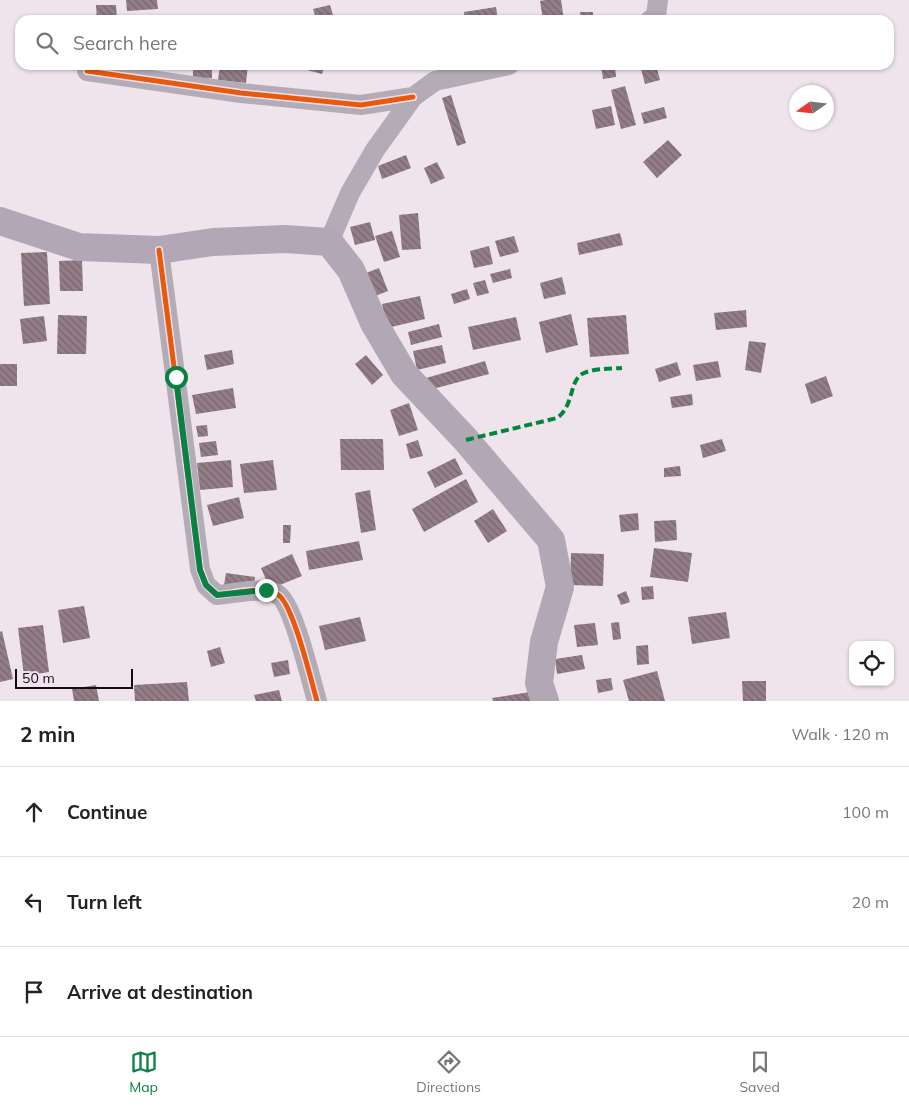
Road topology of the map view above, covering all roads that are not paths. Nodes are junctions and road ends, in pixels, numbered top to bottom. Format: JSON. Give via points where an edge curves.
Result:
{"nodes":[{"id":1,"x":658,"y":0,"type":"edge"},
{"id":2,"x":656,"y":15,"type":"edge"},
{"id":3,"x":486,"y":70,"type":"edge"},
{"id":4,"x":87,"y":71,"type":"dead end"},
{"id":5,"x":413,"y":97,"type":"junction"},
{"id":6,"x":0,"y":221,"type":"edge"},
{"id":7,"x":329,"y":242,"type":"junction"},
{"id":8,"x":159,"y":250,"type":"junction"},
{"id":9,"x":317,"y":701,"type":"edge"},
{"id":10,"x":544,"y":701,"type":"edge"}],
"edges":[{"from":1,"to":2,"type":"street"},
{"from":3,"to":5,"type":"street","via":[[435,81]]},
{"from":4,"to":5,"type":"street","via":[[241,93],[361,105]]},
{"from":5,"to":7,"type":"street","via":[[375,150],[350,193]]},
{"from":6,"to":8,"type":"highway","via":[[79,247]]},
{"from":7,"to":8,"type":"highway","via":[[285,239]]},
{"from":7,"to":10,"type":"highway","via":[[351,270],[374,323],[404,374],[466,440],[551,540],[560,587],[543,650],[539,683]]},
{"from":8,"to":9,"type":"street","via":[[200,570],[206,585],[217,595],[266,590],[279,594],[290,611]]}]}
